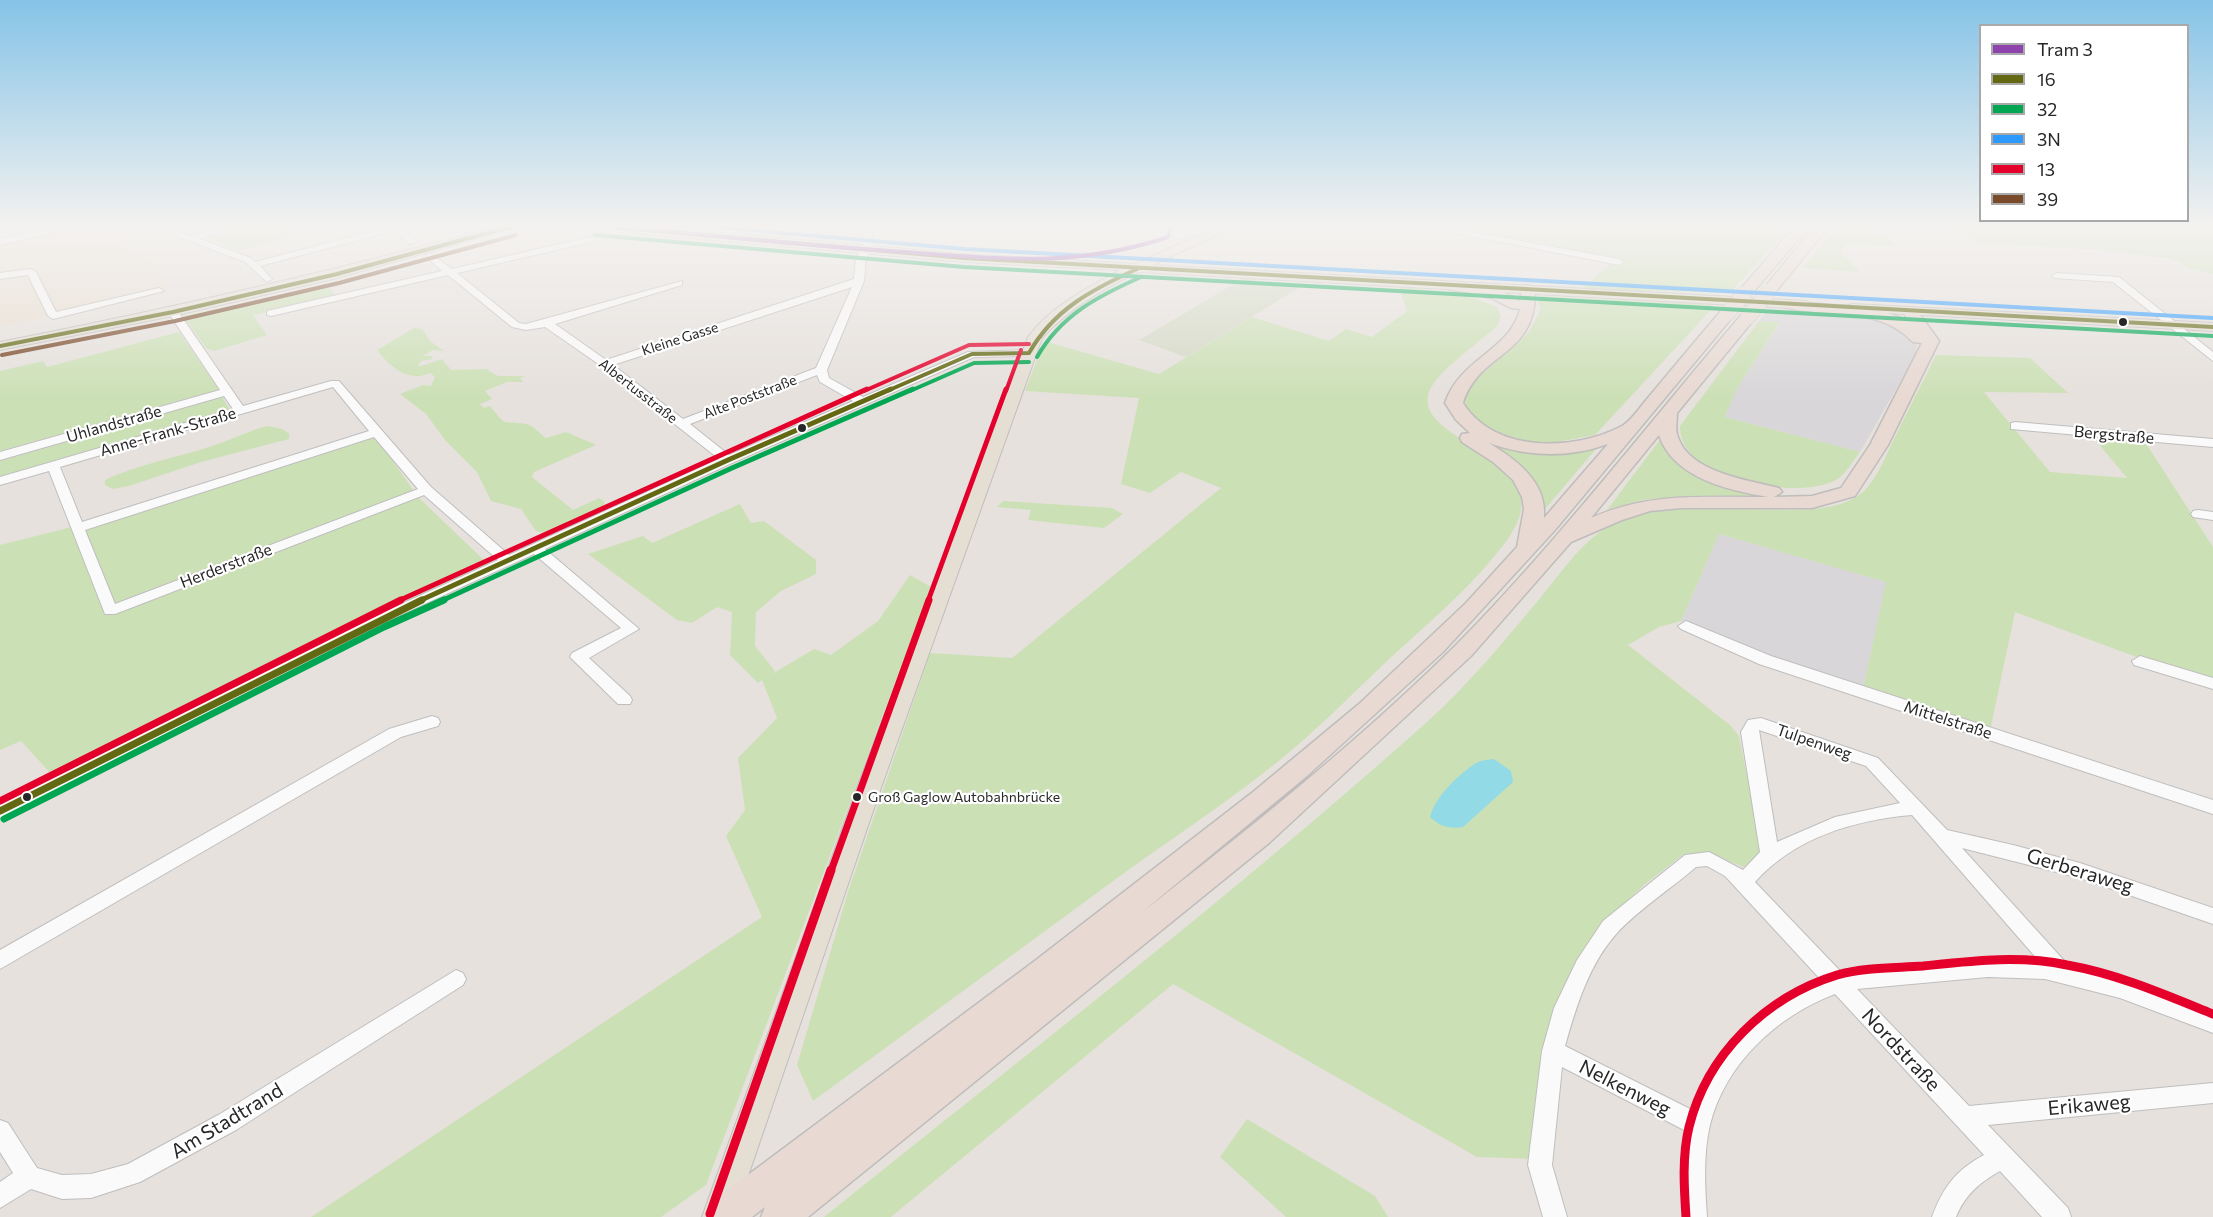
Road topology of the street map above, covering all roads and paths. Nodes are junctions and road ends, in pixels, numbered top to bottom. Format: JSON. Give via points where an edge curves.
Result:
{"nodes":[{"id":1,"x":36,"y":283,"type":"edge"},
{"id":2,"x":277,"y":283,"type":"edge"},
{"id":3,"x":299,"y":283,"type":"edge"},
{"id":4,"x":410,"y":283,"type":"edge"},
{"id":5,"x":461,"y":283,"type":"edge"},
{"id":6,"x":678,"y":283,"type":"dead end"},
{"id":7,"x":853,"y":283,"type":"edge"},
{"id":8,"x":858,"y":283,"type":"edge"},
{"id":9,"x":1112,"y":283,"type":"edge"},
{"id":10,"x":1394,"y":283,"type":"edge"},
{"id":11,"x":1754,"y":283,"type":"edge"},
{"id":12,"x":1776,"y":283,"type":"edge"},
{"id":13,"x":2121,"y":283,"type":"edge"},
{"id":14,"x":1454,"y":286,"type":"joint"},
{"id":15,"x":159,"y":291,"type":"dead end"},
{"id":16,"x":1519,"y":295,"type":"junction"},
{"id":17,"x":1789,"y":304,"type":"junction"},
{"id":18,"x":1903,"y":311,"type":"junction"},
{"id":19,"x":173,"y":312,"type":"junction"},
{"id":20,"x":271,"y":313,"type":"dead end"},
{"id":21,"x":547,"y":323,"type":"junction"},
{"id":22,"x":2172,"y":325,"type":"junction"},
{"id":23,"x":2213,"y":327,"type":"edge"},
{"id":24,"x":1911,"y":329,"type":"junction"},
{"id":25,"x":0,"y":340,"type":"edge"},
{"id":26,"x":0,"y":346,"type":"edge"},
{"id":27,"x":1029,"y":353,"type":"junction"},
{"id":28,"x":1926,"y":354,"type":"junction"},
{"id":29,"x":2213,"y":358,"type":"edge"},
{"id":30,"x":604,"y":364,"type":"junction"},
{"id":31,"x":821,"y":370,"type":"junction"},
{"id":32,"x":227,"y":392,"type":"junction"},
{"id":33,"x":863,"y":402,"type":"junction"},
{"id":34,"x":240,"y":411,"type":"junction"},
{"id":35,"x":1668,"y":412,"type":"junction"},
{"id":36,"x":680,"y":424,"type":"junction"},
{"id":37,"x":2015,"y":426,"type":"dead end"},
{"id":38,"x":1629,"y":430,"type":"junction"},
{"id":39,"x":378,"y":432,"type":"junction"},
{"id":40,"x":2213,"y":443,"type":"edge"},
{"id":41,"x":0,"y":456,"type":"edge"},
{"id":42,"x":729,"y":460,"type":"junction"},
{"id":43,"x":53,"y":465,"type":"junction"},
{"id":44,"x":1860,"y":476,"type":"junction"},
{"id":45,"x":0,"y":481,"type":"edge"},
{"id":46,"x":426,"y":490,"type":"junction"},
{"id":47,"x":2198,"y":514,"type":"dead end"},
{"id":48,"x":2213,"y":516,"type":"edge"},
{"id":49,"x":77,"y":528,"type":"junction"},
{"id":50,"x":1562,"y":540,"type":"junction"},
{"id":51,"x":534,"y":547,"type":"junction"},
{"id":52,"x":1527,"y":548,"type":"junction"},
{"id":53,"x":507,"y":560,"type":"junction"},
{"id":54,"x":1686,"y":626,"type":"dead end"},
{"id":55,"x":2140,"y":661,"type":"dead end"},
{"id":56,"x":2213,"y":684,"type":"edge"},
{"id":57,"x":624,"y":700,"type":"dead end"},
{"id":58,"x":432,"y":722,"type":"dead end"},
{"id":59,"x":2213,"y":807,"type":"edge"},
{"id":60,"x":1916,"y":808,"type":"junction"},
{"id":61,"x":0,"y":811,"type":"edge"},
{"id":62,"x":1944,"y":837,"type":"junction"},
{"id":63,"x":1770,"y":854,"type":"junction"},
{"id":64,"x":1742,"y":883,"type":"junction"},
{"id":65,"x":2213,"y":916,"type":"edge"},
{"id":66,"x":0,"y":960,"type":"edge"},
{"id":67,"x":2061,"y":972,"type":"junction"},
{"id":68,"x":456,"y":979,"type":"dead end"},
{"id":69,"x":1839,"y":984,"type":"junction"},
{"id":70,"x":2213,"y":1024,"type":"edge"},
{"id":71,"x":1553,"y":1051,"type":"junction"},
{"id":72,"x":2213,"y":1093,"type":"edge"},
{"id":73,"x":1964,"y":1116,"type":"junction"},
{"id":74,"x":1698,"y":1125,"type":"junction"},
{"id":75,"x":0,"y":1131,"type":"edge"},
{"id":76,"x":2002,"y":1158,"type":"junction"},
{"id":77,"x":30,"y":1177,"type":"junction"},
{"id":78,"x":0,"y":1196,"type":"edge"},
{"id":79,"x":786,"y":1212,"type":"edge"},
{"id":80,"x":720,"y":1217,"type":"edge"},
{"id":81,"x":1555,"y":1217,"type":"edge"},
{"id":82,"x":1695,"y":1217,"type":"edge"},
{"id":83,"x":1944,"y":1217,"type":"edge"},
{"id":84,"x":2059,"y":1217,"type":"edge"}],
"edges":[{"from":1,"to":15,"type":"street","via":[[53,316]]},
{"from":2,"to":25,"type":"main road"},
{"from":3,"to":19,"type":"main road"},
{"from":4,"to":20,"type":"street"},
{"from":5,"to":21,"type":"street","via":[[516,326]]},
{"from":6,"to":21,"type":"street"},
{"from":7,"to":30,"type":"street","name":"Kleine Gasse"},
{"from":8,"to":31,"type":"street"},
{"from":9,"to":27,"type":"main road","via":[[1046,321]]},
{"from":10,"to":14,"type":"main road"},
{"from":11,"to":38,"type":"highway","bridge":true},
{"from":12,"to":35,"type":"highway","bridge":true},
{"from":13,"to":22,"type":"street"},
{"from":14,"to":16,"type":"highway"},
{"from":16,"to":17,"type":"main road"},
{"from":16,"to":38,"type":"highway","via":[[1530,308],[1526,322],[1460,387],[1454,403],[1457,410],[1492,437],[1540,448],[1572,448]]},
{"from":16,"to":52,"type":"highway","via":[[1509,327],[1455,374],[1442,389],[1440,406],[1450,421],[1506,463],[1528,489],[1534,508]]},
{"from":17,"to":18,"type":"main road"},
{"from":17,"to":24,"type":"highway","via":[[1812,310],[1884,315]]},
{"from":18,"to":22,"type":"main road"},
{"from":18,"to":24,"type":"highway"},
{"from":18,"to":28,"type":"highway","via":[[1931,340]]},
{"from":19,"to":26,"type":"main road"},
{"from":19,"to":32,"type":"street"},
{"from":21,"to":30,"type":"street","name":"Albertusstraße"},
{"from":22,"to":23,"type":"main road"},
{"from":22,"to":29,"type":"street"},
{"from":24,"to":28,"type":"highway"},
{"from":27,"to":33,"type":"street","via":[[972,354]]},
{"from":27,"to":80,"type":"main road","via":[[871,782]]},
{"from":28,"to":44,"type":"highway"},
{"from":30,"to":36,"type":"street","name":"Albertusstraße"},
{"from":31,"to":33,"type":"street","via":[[824,380]]},
{"from":31,"to":36,"type":"street","name":"Alte Poststraße"},
{"from":32,"to":34,"type":"street"},
{"from":32,"to":41,"type":"street","name":"Uhlandstraße"},
{"from":33,"to":42,"type":"street"},
{"from":34,"to":39,"type":"street","name":"Anne-Frank-Straße","via":[[335,383]]},
{"from":34,"to":43,"type":"street","name":"Anne-Frank-Straße"},
{"from":35,"to":44,"type":"highway","via":[[1669,439],[1686,460],[1719,479],[1761,491],[1798,494],[1831,490]]},
{"from":35,"to":50,"type":"highway"},
{"from":36,"to":42,"type":"street","name":"Albertusstraße"},
{"from":37,"to":40,"type":"street","name":"Bergstraße"},
{"from":38,"to":52,"type":"highway"},
{"from":39,"to":46,"type":"street"},
{"from":39,"to":49,"type":"street"},
{"from":42,"to":51,"type":"street"},
{"from":43,"to":45,"type":"street","name":"Anne-Frank-Straße"},
{"from":43,"to":49,"type":"street","name":"Herderstraße"},
{"from":44,"to":50,"type":"highway","via":[[1846,493],[1832,499],[1802,503],[1660,503],[1614,515]]},
{"from":46,"to":49,"type":"street","name":"Herderstraße","via":[[110,611]]},
{"from":46,"to":53,"type":"street"},
{"from":47,"to":48,"type":"street"},
{"from":50,"to":79,"type":"highway","via":[[1463,651],[1259,836]]},
{"from":51,"to":53,"type":"street"},
{"from":51,"to":57,"type":"street","via":[[631,628],[578,657]]},
{"from":52,"to":80,"type":"highway","via":[[1434,647],[1320,751],[1052,966]]},
{"from":53,"to":61,"type":"street","via":[[380,619]]},
{"from":54,"to":59,"type":"street","name":"Mittelstraße","via":[[1766,660]]},
{"from":55,"to":56,"type":"street"},
{"from":58,"to":66,"type":"street","via":[[395,734]]},
{"from":60,"to":62,"type":"street","name":"Tulpenweg"},
{"from":60,"to":63,"type":"street","via":[[1872,814],[1831,826]]},
{"from":60,"to":63,"type":"street","name":"Tulpenweg","via":[[1872,762],[1754,724],[1749,732]]},
{"from":62,"to":65,"type":"street","name":"Gerberaweg","via":[[2070,866]]},
{"from":62,"to":67,"type":"street","name":"Tulpenweg"},
{"from":63,"to":64,"type":"street"},
{"from":64,"to":69,"type":"street","name":"Nordstraße"},
{"from":64,"to":71,"type":"street","name":"Nordstraße","via":[[1732,871],[1709,859],[1692,860],[1610,927],[1584,966],[1565,1008]]},
{"from":67,"to":69,"type":"street","via":[[1984,968]]},
{"from":67,"to":70,"type":"street","via":[[2157,1001]]},
{"from":68,"to":77,"type":"street","name":"Am Stadtrand","via":[[228,1122],[132,1174],[91,1186],[62,1187]]},
{"from":69,"to":73,"type":"street","name":"Nordstraße"},
{"from":69,"to":74,"type":"street","via":[[1798,1001],[1748,1039],[1711,1089]]},
{"from":71,"to":74,"type":"street","name":"Nelkenweg"},
{"from":71,"to":81,"type":"street","name":"Nordstraße","via":[[1540,1165]]},
{"from":72,"to":73,"type":"street","name":"Erikaweg"},
{"from":73,"to":76,"type":"street","name":"Nordstraße"},
{"from":74,"to":82,"type":"street","via":[[1693,1172]]},
{"from":75,"to":77,"type":"street"},
{"from":76,"to":83,"type":"street","via":[[1976,1170],[1952,1194]]},
{"from":76,"to":84,"type":"street","name":"Nordstraße"},
{"from":77,"to":78,"type":"street"}]}
